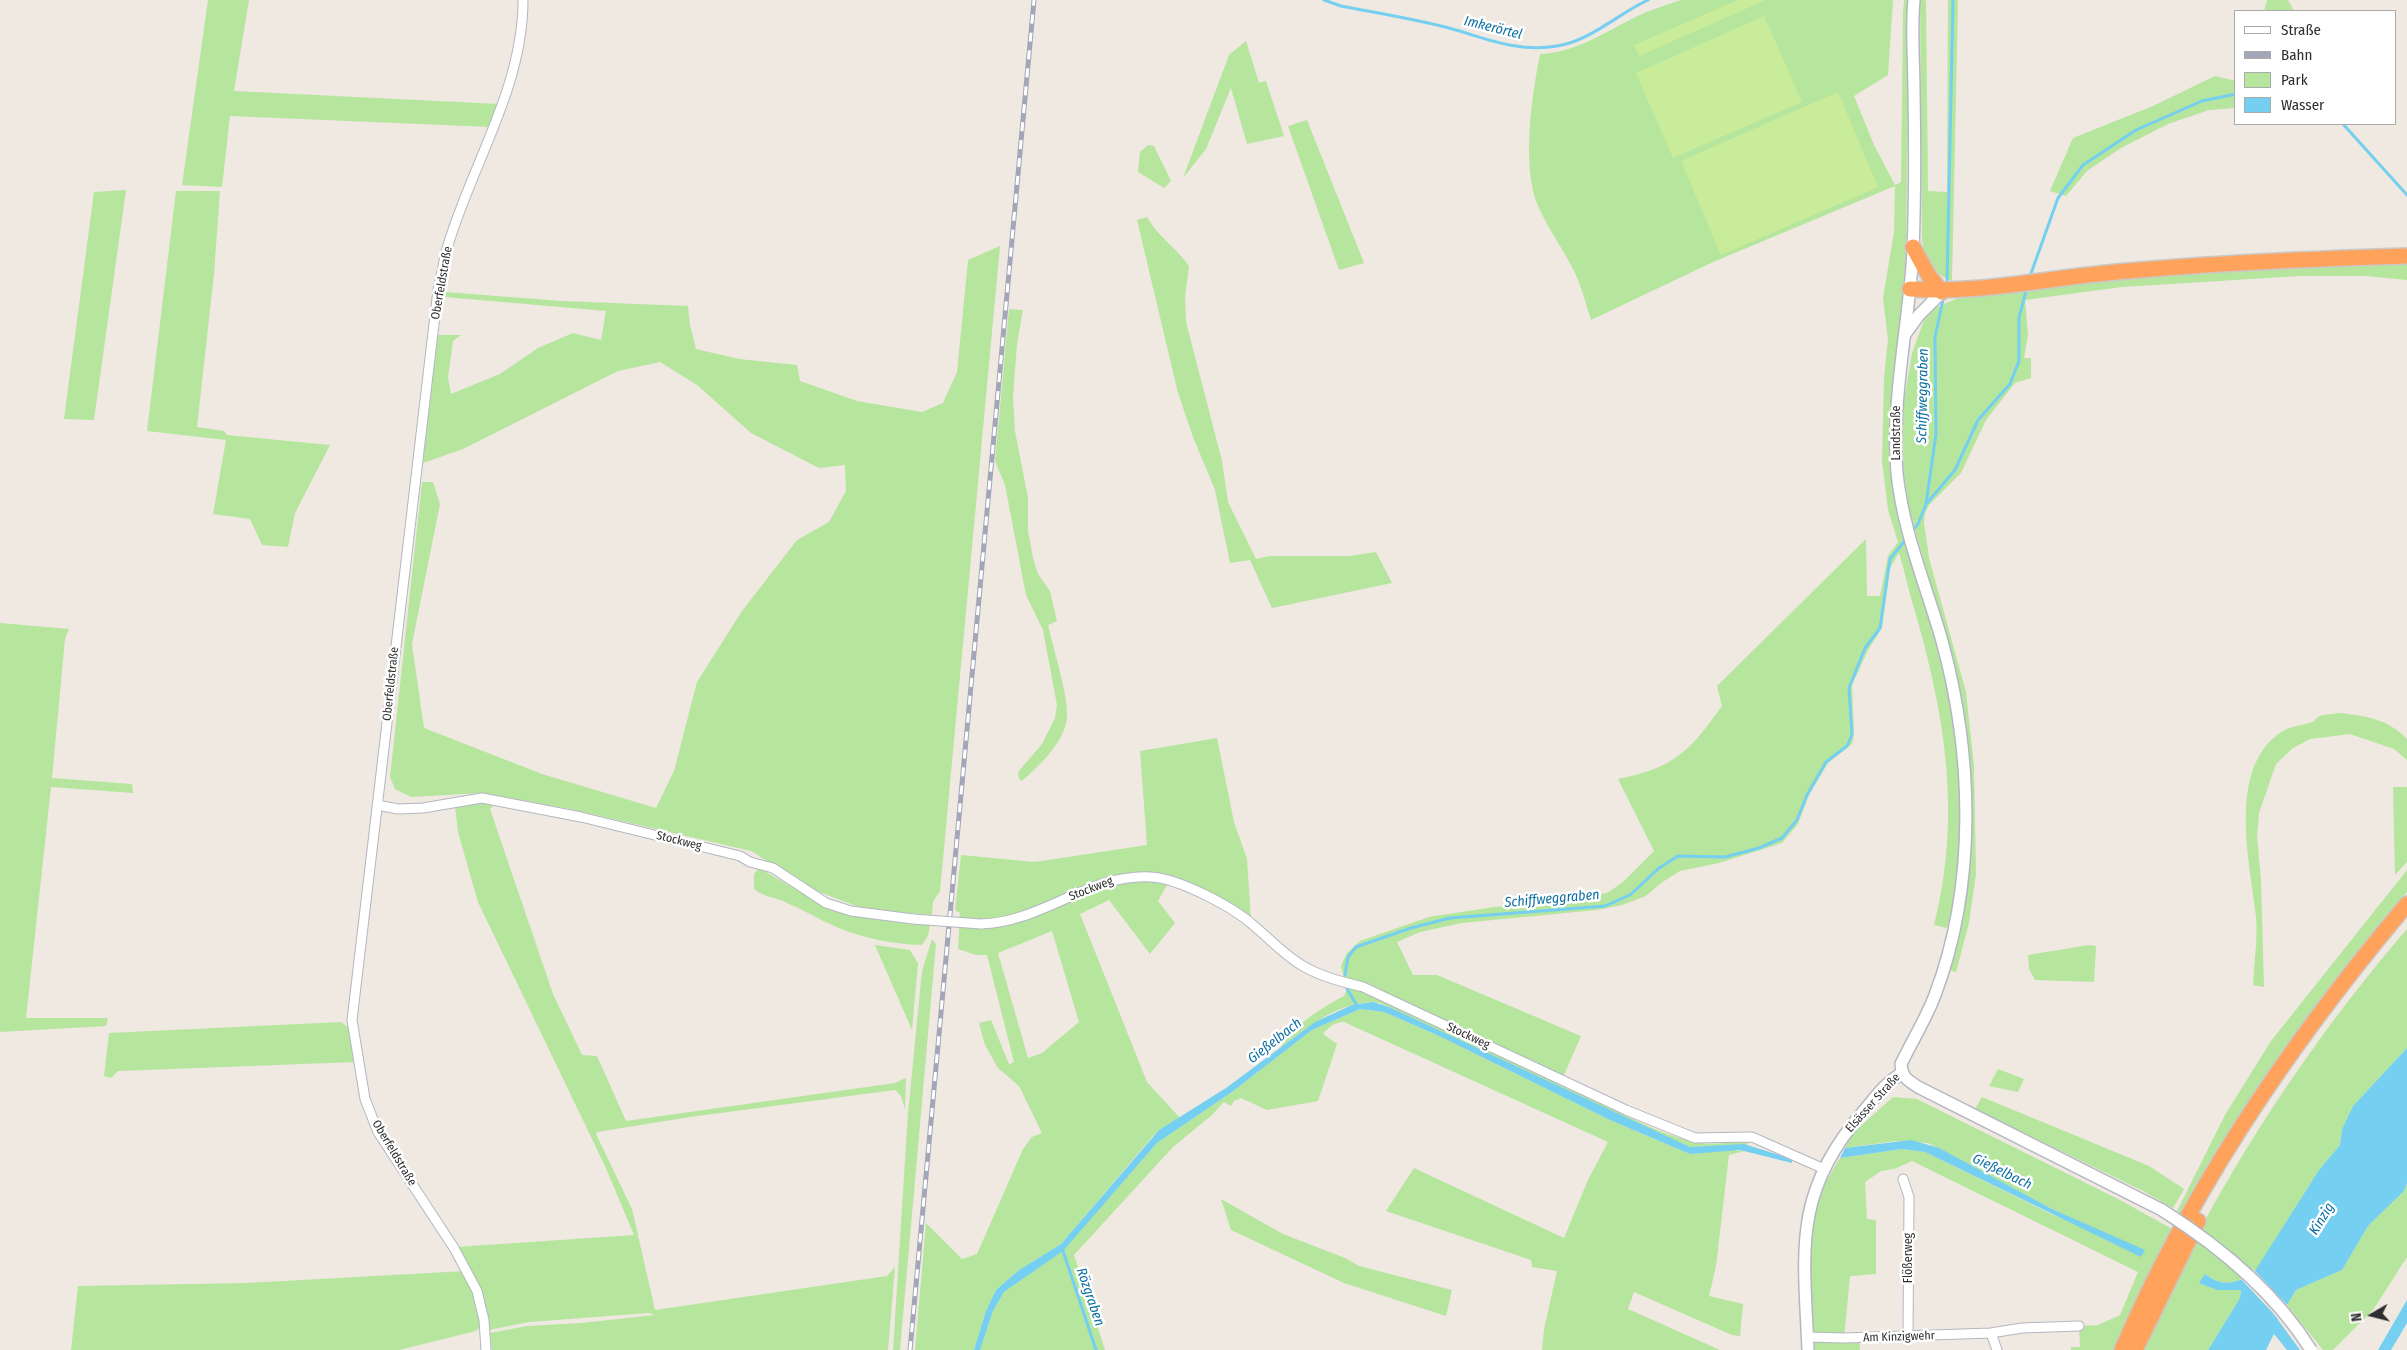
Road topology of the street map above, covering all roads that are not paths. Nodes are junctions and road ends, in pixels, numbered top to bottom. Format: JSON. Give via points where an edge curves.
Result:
{"nodes":[{"id":1,"x":523,"y":0,"type":"edge"},
{"id":2,"x":1914,"y":0,"type":"edge"},
{"id":3,"x":1913,"y":247,"type":"junction"},
{"id":4,"x":2407,"y":256,"type":"edge"},
{"id":5,"x":1910,"y":289,"type":"junction"},
{"id":6,"x":1942,"y":292,"type":"junction"},
{"id":7,"x":1905,"y":335,"type":"junction"},
{"id":8,"x":377,"y":805,"type":"junction"},
{"id":9,"x":1964,"y":858,"type":"joint"},
{"id":10,"x":2407,"y":904,"type":"edge"},
{"id":11,"x":2407,"y":920,"type":"edge"},
{"id":12,"x":1902,"y":1073,"type":"junction"},
{"id":13,"x":1822,"y":1168,"type":"junction"},
{"id":14,"x":1903,"y":1180,"type":"dead end"},
{"id":15,"x":2079,"y":1326,"type":"dead end"},
{"id":16,"x":1991,"y":1333,"type":"junction"},
{"id":17,"x":1807,"y":1337,"type":"junction"},
{"id":18,"x":1908,"y":1337,"type":"junction"},
{"id":19,"x":486,"y":1350,"type":"edge"},
{"id":20,"x":1808,"y":1350,"type":"edge"},
{"id":21,"x":1997,"y":1350,"type":"edge"},
{"id":22,"x":2122,"y":1350,"type":"edge"},
{"id":23,"x":2135,"y":1350,"type":"edge"},
{"id":24,"x":2312,"y":1350,"type":"edge"}],
"edges":[{"from":1,"to":8,"type":"street","name":"Oberfeldstraße","via":[[520,41],[512,78],[448,243],[438,290]]},
{"from":2,"to":3,"type":"street","name":"Landstraße"},
{"from":3,"to":5,"type":"street","name":"Landstraße"},
{"from":3,"to":6,"type":"highway"},
{"from":4,"to":6,"type":"highway","via":[[2263,261],[2108,272]]},
{"from":5,"to":6,"type":"highway"},
{"from":5,"to":7,"type":"street","name":"Landstraße"},
{"from":6,"to":7,"type":"street","via":[[1923,310]]},
{"from":7,"to":9,"type":"street","name":"Landstraße","via":[[1895,436],[1898,483],[1909,537],[1954,688],[1963,762]]},
{"from":8,"to":13,"type":"street","name":"Stockweg","bridge":true,"via":[[398,809],[423,808],[482,798],[580,817],[740,856],[773,868],[826,902],[851,911],[913,919],[981,924],[1017,920],[1121,878],[1152,876],[1225,905],[1302,965],[1363,988],[1626,1110],[1695,1138],[1752,1137]]},
{"from":8,"to":19,"type":"street","name":"Oberfeldstraße","via":[[352,1020],[365,1099],[378,1132],[454,1248],[477,1291],[484,1320]]},
{"from":9,"to":12,"type":"street","name":"Elsässer Straße","via":[[1954,931],[1935,997],[1901,1064]]},
{"from":10,"to":22,"type":"highway","via":[[2315,1020],[2234,1139],[2187,1219]]},
{"from":11,"to":23,"type":"highway","via":[[2323,1024],[2244,1142],[2197,1222]]},
{"from":12,"to":13,"type":"street","name":"Elsässer Straße","via":[[1850,1126]]},
{"from":12,"to":24,"type":"street","bridge":true,"via":[[1906,1080],[1918,1087],[2162,1210],[2216,1246],[2248,1275]]},
{"from":13,"to":17,"type":"street","name":"Elsässer Straße","via":[[1812,1194],[1804,1248]]},
{"from":14,"to":18,"type":"street","name":"Flößerweg","via":[[1909,1197]]},
{"from":15,"to":16,"type":"street","name":"Am Kinzigwehr","via":[[2022,1328]]},
{"from":16,"to":18,"type":"street","name":"Am Kinzigwehr"},
{"from":16,"to":21,"type":"street"},
{"from":17,"to":18,"type":"street","name":"Am Kinzigwehr"},
{"from":17,"to":20,"type":"street","name":"Elsässer Straße"}]}
